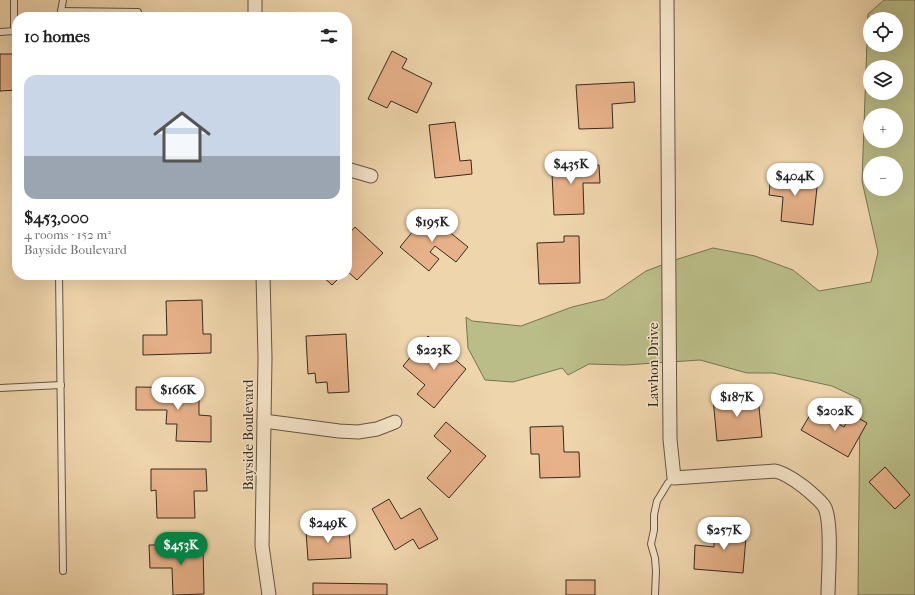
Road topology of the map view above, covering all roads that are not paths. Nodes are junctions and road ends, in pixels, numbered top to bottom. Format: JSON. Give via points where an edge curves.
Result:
{"nodes":[{"id":1,"x":14,"y":0,"type":"edge"},
{"id":2,"x":63,"y":0,"type":"edge"},
{"id":3,"x":255,"y":0,"type":"edge"},
{"id":4,"x":667,"y":0,"type":"edge"},
{"id":5,"x":14,"y":12,"type":"edge"},
{"id":6,"x":61,"y":12,"type":"edge"},
{"id":7,"x":255,"y":12,"type":"edge"},
{"id":8,"x":12,"y":31,"type":"edge"},
{"id":9,"x":0,"y":32,"type":"edge"},
{"id":10,"x":352,"y":171,"type":"edge"},
{"id":11,"x":371,"y":176,"type":"dead end"},
{"id":12,"x":59,"y":280,"type":"edge"},
{"id":13,"x":264,"y":280,"type":"edge"},
{"id":14,"x":61,"y":385,"type":"junction"},
{"id":15,"x":0,"y":388,"type":"edge"},
{"id":16,"x":264,"y":421,"type":"junction"},
{"id":17,"x":395,"y":422,"type":"dead end"},
{"id":18,"x":674,"y":478,"type":"junction"},
{"id":19,"x":63,"y":571,"type":"dead end"},
{"id":20,"x":269,"y":595,"type":"edge"},
{"id":21,"x":655,"y":595,"type":"edge"},
{"id":22,"x":828,"y":595,"type":"edge"}],
"edges":[{"from":1,"to":5,"type":"lane"},
{"from":2,"to":6,"type":"lane"},
{"from":3,"to":7,"type":"street"},
{"from":4,"to":18,"type":"street","name":"Lawhon Drive","via":[[670,438]]},
{"from":8,"to":9,"type":"lane"},
{"from":10,"to":11,"type":"street"},
{"from":12,"to":14,"type":"lane"},
{"from":13,"to":16,"type":"street","name":"Bayside Boulevard"},
{"from":14,"to":15,"type":"lane"},
{"from":14,"to":19,"type":"lane"},
{"from":16,"to":17,"type":"street","via":[[358,432],[377,429]]},
{"from":16,"to":20,"type":"street","name":"Bayside Boulevard","via":[[262,546]]},
{"from":18,"to":21,"type":"lane","via":[[657,501],[654,515],[651,544],[655,558]]},
{"from":18,"to":22,"type":"street","via":[[775,471],[797,482],[825,508],[829,531]]}]}
